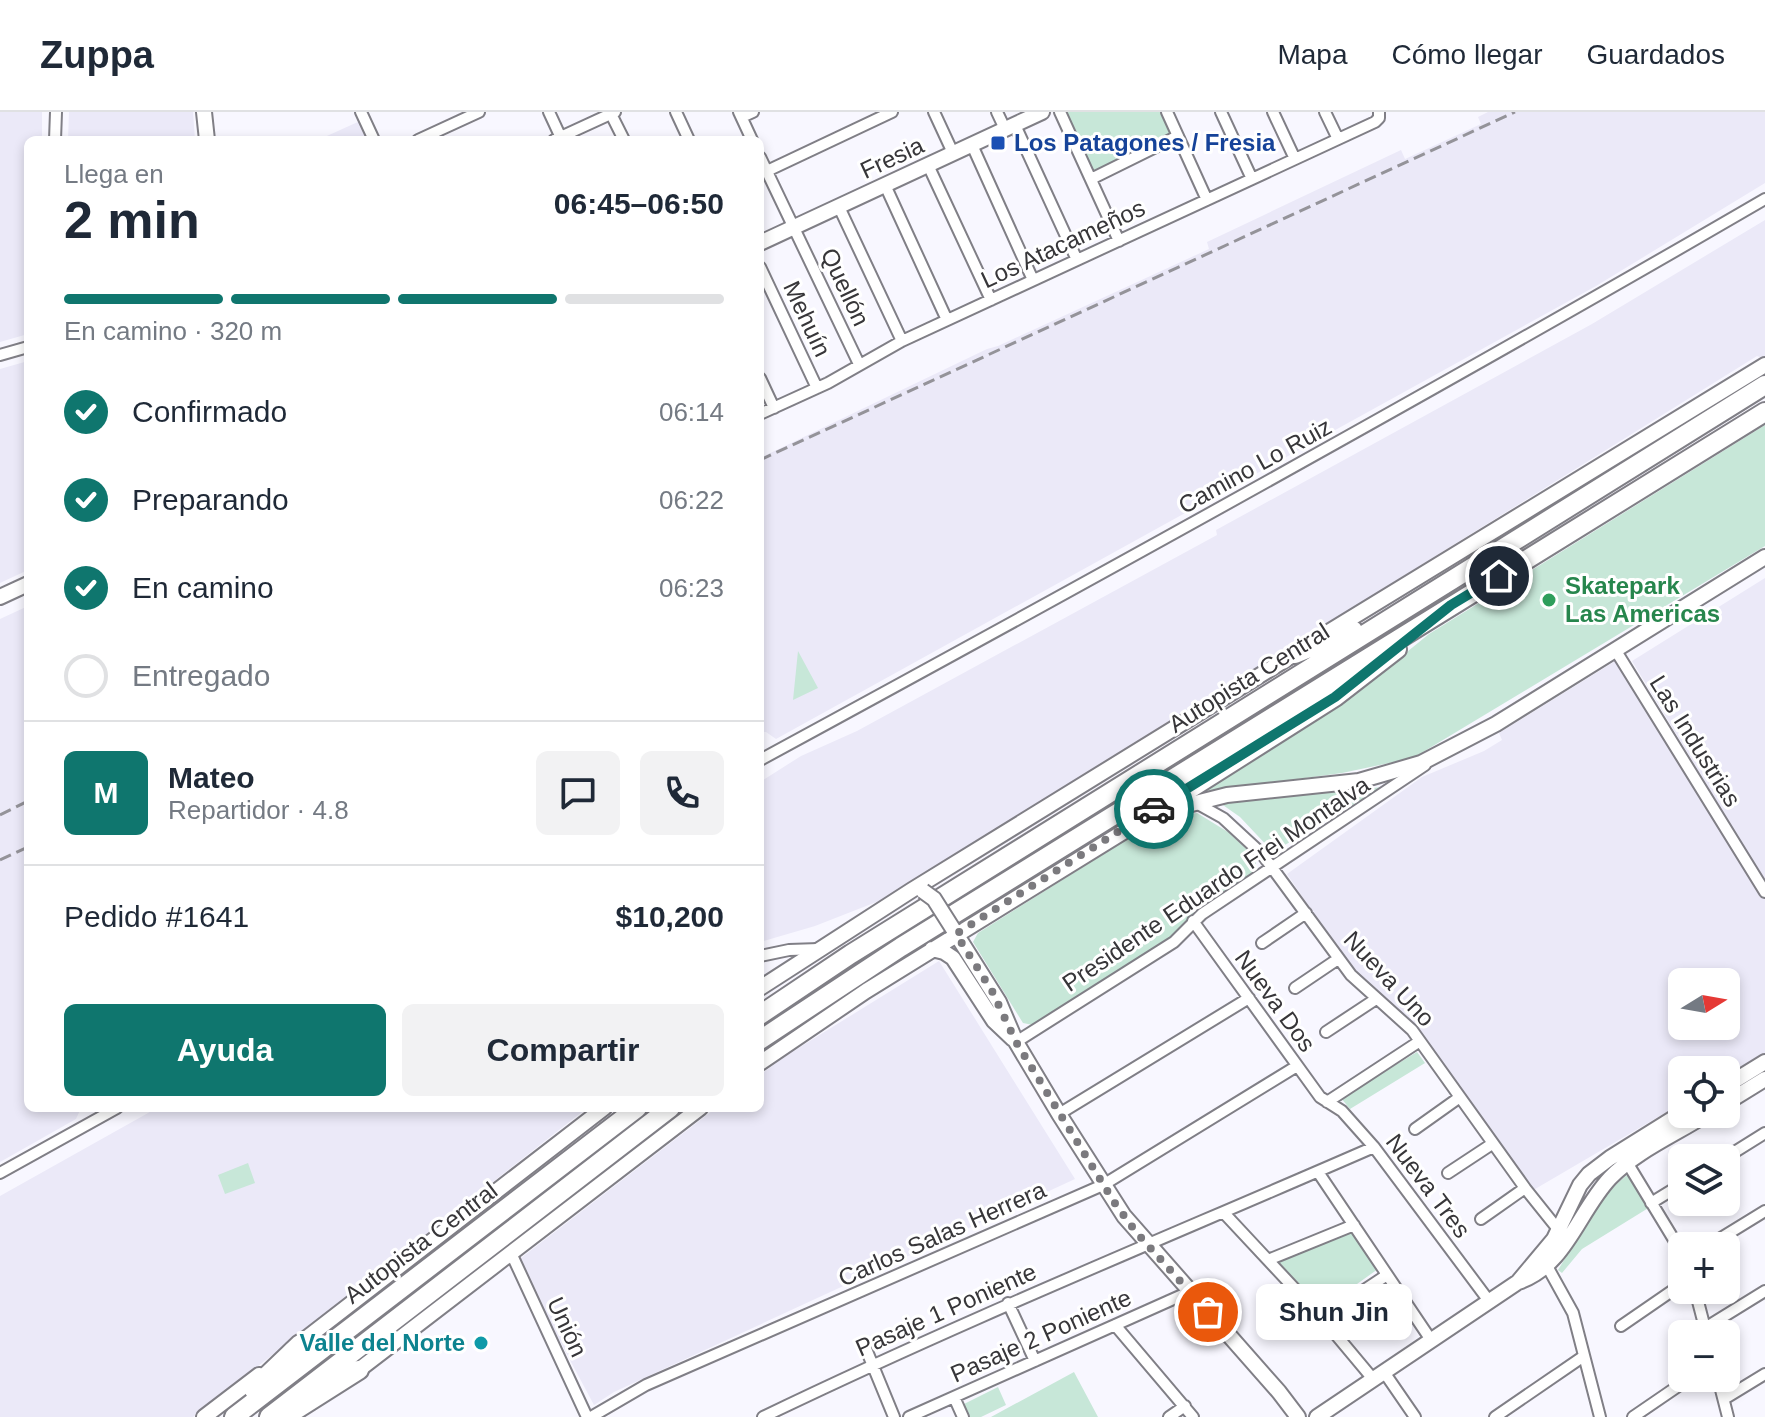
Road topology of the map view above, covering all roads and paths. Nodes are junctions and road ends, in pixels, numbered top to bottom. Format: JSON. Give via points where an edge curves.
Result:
{"nodes":[{"id":1,"x":56,"y":112,"type":"edge"},
{"id":2,"x":204,"y":112,"type":"edge"},
{"id":3,"x":361,"y":112,"type":"edge"},
{"id":4,"x":479,"y":112,"type":"edge"},
{"id":5,"x":549,"y":112,"type":"edge"},
{"id":6,"x":676,"y":112,"type":"edge"},
{"id":7,"x":753,"y":112,"type":"edge"},
{"id":8,"x":892,"y":112,"type":"edge"},
{"id":9,"x":934,"y":112,"type":"edge"},
{"id":10,"x":997,"y":112,"type":"edge"},
{"id":11,"x":1042,"y":112,"type":"edge"},
{"id":12,"x":1060,"y":112,"type":"edge"},
{"id":13,"x":1167,"y":112,"type":"edge"},
{"id":14,"x":1221,"y":112,"type":"edge"},
{"id":15,"x":1273,"y":112,"type":"edge"},
{"id":16,"x":1325,"y":112,"type":"edge"},
{"id":17,"x":1379,"y":112,"type":"edge"},
{"id":18,"x":613,"y":113,"type":"edge"},
{"id":19,"x":741,"y":115,"type":"edge"},
{"id":20,"x":1010,"y":127,"type":"junction"},
{"id":21,"x":55,"y":136,"type":"edge"},
{"id":22,"x":207,"y":136,"type":"edge"},
{"id":23,"x":372,"y":136,"type":"edge"},
{"id":24,"x":427,"y":136,"type":"edge"},
{"id":25,"x":558,"y":136,"type":"edge"},
{"id":26,"x":565,"y":136,"type":"edge"},
{"id":27,"x":622,"y":136,"type":"edge"},
{"id":28,"x":687,"y":136,"type":"edge"},
{"id":29,"x":750,"y":136,"type":"edge"},
{"id":30,"x":1178,"y":136,"type":"junction"},
{"id":31,"x":1338,"y":139,"type":"junction"},
{"id":32,"x":972,"y":145,"type":"junction"},
{"id":33,"x":953,"y":153,"type":"junction"},
{"id":34,"x":1295,"y":159,"type":"junction"},
{"id":35,"x":764,"y":165,"type":"edge"},
{"id":36,"x":928,"y":165,"type":"junction"},
{"id":37,"x":767,"y":171,"type":"junction"},
{"id":38,"x":1091,"y":179,"type":"junction"},
{"id":39,"x":1252,"y":179,"type":"junction"},
{"id":40,"x":885,"y":185,"type":"junction"},
{"id":41,"x":1765,"y":199,"type":"edge"},
{"id":42,"x":1207,"y":200,"type":"junction"},
{"id":43,"x":839,"y":207,"type":"junction"},
{"id":44,"x":794,"y":227,"type":"junction"},
{"id":45,"x":764,"y":241,"type":"edge"},
{"id":46,"x":1119,"y":241,"type":"junction"},
{"id":47,"x":1077,"y":260,"type":"junction"},
{"id":48,"x":764,"y":275,"type":"edge"},
{"id":49,"x":1033,"y":280,"type":"junction"},
{"id":50,"x":991,"y":300,"type":"junction"},
{"id":51,"x":947,"y":320,"type":"junction"},
{"id":52,"x":902,"y":341,"type":"junction"},
{"id":53,"x":24,"y":348,"type":"edge"},
{"id":54,"x":0,"y":355,"type":"edge"},
{"id":55,"x":859,"y":364,"type":"junction"},
{"id":56,"x":1765,"y":365,"type":"edge"},
{"id":57,"x":1765,"y":385,"type":"edge"},
{"id":58,"x":764,"y":387,"type":"edge"},
{"id":59,"x":817,"y":388,"type":"junction"},
{"id":60,"x":774,"y":408,"type":"junction"},
{"id":61,"x":764,"y":412,"type":"edge"},
{"id":62,"x":1765,"y":412,"type":"edge"},
{"id":63,"x":1765,"y":557,"type":"edge"},
{"id":64,"x":24,"y":586,"type":"edge"},
{"id":65,"x":0,"y":597,"type":"edge"},
{"id":66,"x":1413,"y":603,"type":"junction"},
{"id":67,"x":1451,"y":605,"type":"junction"},
{"id":68,"x":1616,"y":651,"type":"junction"},
{"id":69,"x":1295,"y":654,"type":"junction"},
{"id":70,"x":1437,"y":756,"type":"junction"},
{"id":71,"x":764,"y":758,"type":"edge"},
{"id":72,"x":1193,"y":802,"type":"junction"},
{"id":73,"x":1133,"y":825,"type":"junction"},
{"id":74,"x":1272,"y":867,"type":"junction"},
{"id":75,"x":917,"y":890,"type":"junction"},
{"id":76,"x":1765,"y":892,"type":"edge"},
{"id":77,"x":1306,"y":913,"type":"junction"},
{"id":78,"x":1193,"y":921,"type":"junction"},
{"id":79,"x":954,"y":932,"type":"junction"},
{"id":80,"x":1262,"y":943,"type":"dead end"},
{"id":81,"x":819,"y":949,"type":"junction"},
{"id":82,"x":932,"y":949,"type":"junction"},
{"id":83,"x":764,"y":955,"type":"edge"},
{"id":84,"x":1338,"y":959,"type":"junction"},
{"id":85,"x":764,"y":985,"type":"edge"},
{"id":86,"x":1295,"y":988,"type":"dead end"},
{"id":87,"x":1249,"y":998,"type":"junction"},
{"id":88,"x":1376,"y":999,"type":"junction"},
{"id":89,"x":764,"y":1012,"type":"edge"},
{"id":90,"x":1326,"y":1032,"type":"dead end"},
{"id":91,"x":764,"y":1037,"type":"edge"},
{"id":92,"x":1420,"y":1041,"type":"junction"},
{"id":93,"x":1016,"y":1042,"type":"junction"},
{"id":94,"x":764,"y":1060,"type":"edge"},
{"id":95,"x":1765,"y":1062,"type":"edge"},
{"id":96,"x":1297,"y":1066,"type":"junction"},
{"id":97,"x":1740,"y":1077,"type":"edge"},
{"id":98,"x":1765,"y":1079,"type":"edge"},
{"id":99,"x":1740,"y":1094,"type":"edge"},
{"id":100,"x":1460,"y":1097,"type":"junction"},
{"id":101,"x":1327,"y":1102,"type":"junction"},
{"id":102,"x":110,"y":1112,"type":"edge"},
{"id":103,"x":599,"y":1112,"type":"edge"},
{"id":104,"x":632,"y":1112,"type":"edge"},
{"id":105,"x":665,"y":1112,"type":"edge"},
{"id":106,"x":695,"y":1112,"type":"edge"},
{"id":107,"x":1059,"y":1114,"type":"junction"},
{"id":108,"x":1668,"y":1124,"type":"edge"},
{"id":109,"x":1680,"y":1128,"type":"edge"},
{"id":110,"x":1415,"y":1129,"type":"dead end"},
{"id":111,"x":1765,"y":1133,"type":"edge"},
{"id":112,"x":1492,"y":1144,"type":"junction"},
{"id":113,"x":1374,"y":1147,"type":"junction"},
{"id":114,"x":1740,"y":1149,"type":"edge"},
{"id":115,"x":1624,"y":1157,"type":"junction"},
{"id":116,"x":1318,"y":1172,"type":"junction"},
{"id":117,"x":0,"y":1173,"type":"edge"},
{"id":118,"x":1448,"y":1173,"type":"dead end"},
{"id":119,"x":1103,"y":1185,"type":"junction"},
{"id":120,"x":1525,"y":1188,"type":"junction"},
{"id":121,"x":1668,"y":1193,"type":"edge"},
{"id":122,"x":1651,"y":1203,"type":"junction"},
{"id":123,"x":1765,"y":1211,"type":"edge"},
{"id":124,"x":1224,"y":1213,"type":"junction"},
{"id":125,"x":1481,"y":1219,"type":"dead end"},
{"id":126,"x":1354,"y":1225,"type":"junction"},
{"id":127,"x":1669,"y":1232,"type":"edge"},
{"id":128,"x":1731,"y":1232,"type":"edge"},
{"id":129,"x":1563,"y":1235,"type":"junction"},
{"id":130,"x":1148,"y":1246,"type":"junction"},
{"id":131,"x":511,"y":1253,"type":"junction"},
{"id":132,"x":1268,"y":1260,"type":"junction"},
{"id":133,"x":1547,"y":1266,"type":"junction"},
{"id":134,"x":1387,"y":1275,"type":"junction"},
{"id":135,"x":1518,"y":1282,"type":"junction"},
{"id":136,"x":1765,"y":1291,"type":"edge"},
{"id":137,"x":1189,"y":1292,"type":"junction"},
{"id":138,"x":1668,"y":1294,"type":"edge"},
{"id":139,"x":1489,"y":1301,"type":"junction"},
{"id":140,"x":1008,"y":1303,"type":"junction"},
{"id":141,"x":1322,"y":1318,"type":"junction"},
{"id":142,"x":1722,"y":1320,"type":"edge"},
{"id":143,"x":1115,"y":1325,"type":"junction"},
{"id":144,"x":1621,"y":1326,"type":"dead end"},
{"id":145,"x":1431,"y":1340,"type":"junction"},
{"id":146,"x":300,"y":1344,"type":"junction"},
{"id":147,"x":864,"y":1344,"type":"dead end"},
{"id":148,"x":1584,"y":1356,"type":"junction"},
{"id":149,"x":1035,"y":1361,"type":"junction"},
{"id":150,"x":872,"y":1364,"type":"junction"},
{"id":151,"x":359,"y":1370,"type":"junction"},
{"id":152,"x":1765,"y":1374,"type":"edge"},
{"id":153,"x":1379,"y":1375,"type":"junction"},
{"id":154,"x":1670,"y":1392,"type":"edge"},
{"id":155,"x":1722,"y":1392,"type":"edge"},
{"id":156,"x":954,"y":1397,"type":"junction"},
{"id":157,"x":1724,"y":1399,"type":"junction"},
{"id":158,"x":1185,"y":1406,"type":"junction"},
{"id":159,"x":204,"y":1417,"type":"edge"},
{"id":160,"x":224,"y":1417,"type":"edge"},
{"id":161,"x":234,"y":1417,"type":"edge"},
{"id":162,"x":269,"y":1417,"type":"edge"},
{"id":163,"x":285,"y":1417,"type":"edge"},
{"id":164,"x":298,"y":1417,"type":"edge"},
{"id":165,"x":589,"y":1417,"type":"edge"},
{"id":166,"x":763,"y":1417,"type":"edge"},
{"id":167,"x":894,"y":1417,"type":"edge"},
{"id":168,"x":909,"y":1417,"type":"edge"},
{"id":169,"x":963,"y":1417,"type":"edge"},
{"id":170,"x":1169,"y":1417,"type":"edge"},
{"id":171,"x":1193,"y":1417,"type":"edge"},
{"id":172,"x":1298,"y":1417,"type":"edge"},
{"id":173,"x":1317,"y":1417,"type":"edge"},
{"id":174,"x":1415,"y":1417,"type":"edge"},
{"id":175,"x":1495,"y":1417,"type":"edge"},
{"id":176,"x":1600,"y":1417,"type":"edge"},
{"id":177,"x":1633,"y":1417,"type":"edge"},
{"id":178,"x":1728,"y":1417,"type":"edge"}],
"edges":[{"from":1,"to":21,"type":"street"},
{"from":2,"to":22,"type":"main road"},
{"from":3,"to":23,"type":"street"},
{"from":4,"to":24,"type":"street"},
{"from":5,"to":25,"type":"street"},
{"from":6,"to":28,"type":"street"},
{"from":7,"to":19,"type":"street"},
{"from":8,"to":37,"type":"street"},
{"from":9,"to":33,"type":"street"},
{"from":10,"to":20,"type":"street"},
{"from":11,"to":20,"type":"main road","name":"Fresia"},
{"from":12,"to":38,"type":"street"},
{"from":13,"to":30,"type":"street"},
{"from":14,"to":39,"type":"street"},
{"from":15,"to":34,"type":"street"},
{"from":16,"to":31,"type":"street"},
{"from":17,"to":31,"type":"street","name":"Los Atacameños","via":[[1377,121]]},
{"from":18,"to":26,"type":"street"},
{"from":18,"to":27,"type":"street"},
{"from":19,"to":29,"type":"street"},
{"from":20,"to":32,"type":"main road","name":"Fresia"},
{"from":20,"to":47,"type":"street"},
{"from":30,"to":38,"type":"street"},
{"from":30,"to":42,"type":"street"},
{"from":31,"to":34,"type":"street","name":"Los Atacameños"},
{"from":32,"to":33,"type":"main road","name":"Fresia"},
{"from":32,"to":49,"type":"street"},
{"from":33,"to":36,"type":"main road","name":"Fresia"},
{"from":34,"to":39,"type":"street","name":"Los Atacameños"},
{"from":35,"to":37,"type":"street","name":"Quellón"},
{"from":36,"to":40,"type":"main road","name":"Fresia"},
{"from":36,"to":50,"type":"street"},
{"from":37,"to":44,"type":"street","name":"Quellón"},
{"from":38,"to":46,"type":"street"},
{"from":39,"to":42,"type":"street","name":"Los Atacameños"},
{"from":40,"to":43,"type":"main road","name":"Fresia"},
{"from":40,"to":51,"type":"street"},
{"from":41,"to":71,"type":"street","name":"Camino Lo Ruiz","via":[[1472,368]]},
{"from":42,"to":46,"type":"street","name":"Los Atacameños"},
{"from":43,"to":44,"type":"main road","name":"Fresia"},
{"from":43,"to":52,"type":"street"},
{"from":44,"to":45,"type":"main road","name":"Fresia"},
{"from":44,"to":55,"type":"street","name":"Quellón"},
{"from":46,"to":47,"type":"street","name":"Los Atacameños"},
{"from":47,"to":49,"type":"street","name":"Los Atacameños"},
{"from":48,"to":59,"type":"street","name":"Mehuín"},
{"from":49,"to":50,"type":"street","name":"Los Atacameños"},
{"from":50,"to":51,"type":"street","name":"Los Atacameños"},
{"from":51,"to":52,"type":"street","name":"Los Atacameños"},
{"from":52,"to":55,"type":"street","name":"Los Atacameños"},
{"from":53,"to":54,"type":"street"},
{"from":55,"to":59,"type":"street","name":"Los Atacameños"},
{"from":56,"to":69,"type":"main road"},
{"from":57,"to":66,"type":"highway","name":"Autopista Central"},
{"from":58,"to":60,"type":"street"},
{"from":59,"to":60,"type":"street","name":"Los Atacameños"},
{"from":60,"to":61,"type":"street","name":"Los Atacameños"},
{"from":62,"to":67,"type":"highway","name":"Autopista Central"},
{"from":63,"to":68,"type":"main road"},
{"from":64,"to":65,"type":"main road"},
{"from":66,"to":69,"type":"highway"},
{"from":66,"to":89,"type":"highway","name":"Autopista Central"},
{"from":67,"to":73,"type":"highway","via":[[1345,690]]},
{"from":67,"to":91,"type":"highway","name":"Autopista Central"},
{"from":68,"to":70,"type":"main road"},
{"from":68,"to":76,"type":"street","name":"Las Industrias"},
{"from":69,"to":75,"type":"main road"},
{"from":70,"to":72,"type":"main road","via":[[1359,781]]},
{"from":70,"to":74,"type":"street","name":"Presidente Eduardo Frei Montalva"},
{"from":72,"to":73,"type":"main road"},
{"from":72,"to":74,"type":"street","name":"Nueva Uno","via":[[1223,818]]},
{"from":73,"to":79,"type":"main road"},
{"from":74,"to":77,"type":"street","name":"Nueva Uno"},
{"from":74,"to":78,"type":"street","name":"Presidente Eduardo Frei Montalva"},
{"from":75,"to":79,"type":"main road","bridge":true,"via":[[932,897]]},
{"from":75,"to":81,"type":"main road"},
{"from":77,"to":80,"type":"street"},
{"from":77,"to":84,"type":"street","name":"Nueva Uno"},
{"from":78,"to":87,"type":"street","name":"Nueva Dos"},
{"from":78,"to":93,"type":"street","name":"Presidente Eduardo Frei Montalva","via":[[1174,942]]},
{"from":79,"to":82,"type":"main road"},
{"from":79,"to":93,"type":"main road","via":[[999,1002]]},
{"from":81,"to":83,"type":"street"},
{"from":81,"to":85,"type":"main road"},
{"from":82,"to":93,"type":"main road","via":[[953,958],[994,1021]]},
{"from":82,"to":94,"type":"main road"},
{"from":84,"to":86,"type":"street"},
{"from":84,"to":88,"type":"street","name":"Nueva Uno"},
{"from":87,"to":96,"type":"street","name":"Nueva Dos"},
{"from":87,"to":107,"type":"street"},
{"from":88,"to":90,"type":"street"},
{"from":88,"to":92,"type":"street","name":"Nueva Uno"},
{"from":92,"to":100,"type":"street","name":"Nueva Uno"},
{"from":92,"to":101,"type":"street"},
{"from":93,"to":107,"type":"main road"},
{"from":95,"to":97,"type":"main road"},
{"from":96,"to":101,"type":"street","name":"Nueva Dos"},
{"from":96,"to":119,"type":"street","name":"Carlos Salas Herrera"},
{"from":98,"to":99,"type":"main road"},
{"from":100,"to":110,"type":"street"},
{"from":100,"to":112,"type":"street","name":"Nueva Uno"},
{"from":101,"to":113,"type":"street","name":"Nueva Tres"},
{"from":102,"to":117,"type":"street"},
{"from":103,"to":146,"type":"main road"},
{"from":104,"to":161,"type":"highway","name":"Autopista Central"},
{"from":105,"to":162,"type":"highway","name":"Autopista Central"},
{"from":106,"to":131,"type":"main road"},
{"from":107,"to":119,"type":"main road"},
{"from":108,"to":115,"type":"main road"},
{"from":109,"to":115,"type":"main road"},
{"from":111,"to":114,"type":"street"},
{"from":112,"to":118,"type":"street"},
{"from":112,"to":120,"type":"street","name":"Nueva Uno"},
{"from":113,"to":116,"type":"street","name":"Pasaje 1 Poniente"},
{"from":113,"to":139,"type":"street","name":"Nueva Tres"},
{"from":115,"to":122,"type":"street"},
{"from":115,"to":129,"type":"main road","via":[[1589,1174],[1580,1185]]},
{"from":116,"to":124,"type":"street","name":"Pasaje 1 Poniente"},
{"from":116,"to":126,"type":"street"},
{"from":119,"to":130,"type":"main road"},
{"from":119,"to":165,"type":"street","name":"Carlos Salas Herrera","via":[[634,1390]]},
{"from":120,"to":125,"type":"street"},
{"from":120,"to":129,"type":"street","name":"Nueva Uno"},
{"from":121,"to":122,"type":"street"},
{"from":122,"to":127,"type":"street"},
{"from":123,"to":128,"type":"street"},
{"from":124,"to":130,"type":"street","name":"Pasaje 1 Poniente"},
{"from":124,"to":132,"type":"street"},
{"from":126,"to":132,"type":"street"},
{"from":126,"to":134,"type":"street"},
{"from":129,"to":133,"type":"main road"},
{"from":129,"to":135,"type":"main road"},
{"from":130,"to":137,"type":"main road"},
{"from":130,"to":140,"type":"street","name":"Pasaje 1 Poniente"},
{"from":131,"to":151,"type":"main road"},
{"from":131,"to":165,"type":"street","name":"Unión"},
{"from":132,"to":141,"type":"street"},
{"from":133,"to":135,"type":"main road"},
{"from":133,"to":148,"type":"street","via":[[1573,1313]]},
{"from":134,"to":141,"type":"street"},
{"from":134,"to":145,"type":"street"},
{"from":135,"to":139,"type":"main road"},
{"from":136,"to":142,"type":"street"},
{"from":137,"to":143,"type":"street","name":"Pasaje 2 Poniente"},
{"from":137,"to":172,"type":"main road"},
{"from":138,"to":144,"type":"street"},
{"from":139,"to":145,"type":"main road"},
{"from":140,"to":149,"type":"street"},
{"from":140,"to":150,"type":"street","name":"Pasaje 1 Poniente"},
{"from":141,"to":153,"type":"street"},
{"from":143,"to":149,"type":"street","name":"Pasaje 2 Poniente"},
{"from":143,"to":158,"type":"street"},
{"from":145,"to":153,"type":"main road"},
{"from":146,"to":159,"type":"main road"},
{"from":146,"to":160,"type":"highway"},
{"from":147,"to":150,"type":"street"},
{"from":148,"to":175,"type":"street"},
{"from":148,"to":176,"type":"street"},
{"from":149,"to":156,"type":"street","name":"Pasaje 2 Poniente"},
{"from":150,"to":166,"type":"street","name":"Pasaje 1 Poniente"},
{"from":150,"to":167,"type":"street"},
{"from":151,"to":163,"type":"highway"},
{"from":151,"to":164,"type":"main road"},
{"from":152,"to":157,"type":"street"},
{"from":153,"to":173,"type":"main road"},
{"from":153,"to":174,"type":"street"},
{"from":154,"to":177,"type":"street"},
{"from":155,"to":157,"type":"street"},
{"from":156,"to":168,"type":"street","name":"Pasaje 2 Poniente"},
{"from":156,"to":169,"type":"street"},
{"from":157,"to":178,"type":"street"},
{"from":158,"to":170,"type":"street"},
{"from":158,"to":171,"type":"street"}]}
